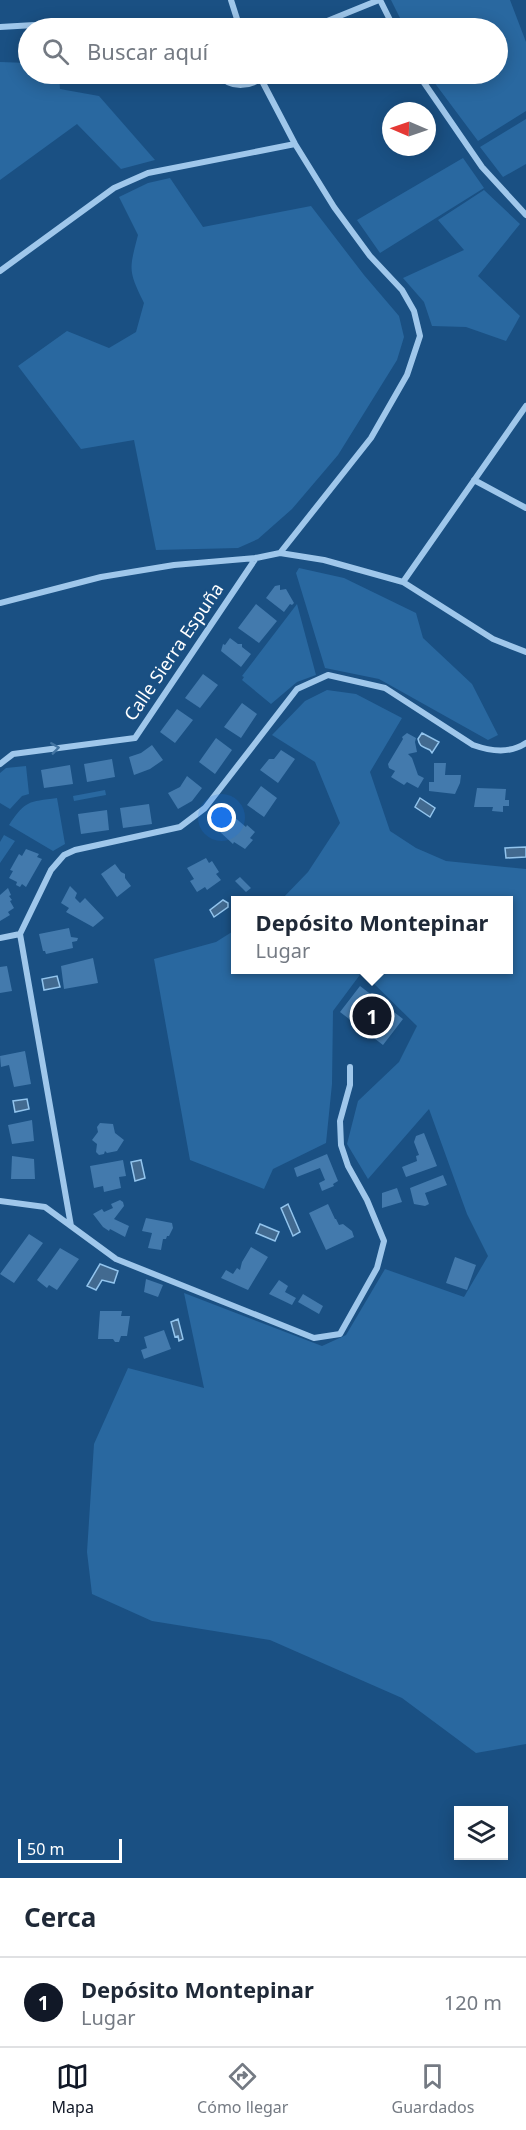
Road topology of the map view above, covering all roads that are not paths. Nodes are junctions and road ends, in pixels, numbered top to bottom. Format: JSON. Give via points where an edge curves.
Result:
{"nodes":[{"id":1,"x":231,"y":0,"type":"edge"},
{"id":2,"x":379,"y":0,"type":"edge"},
{"id":3,"x":237,"y":18,"type":"edge"},
{"id":4,"x":335,"y":18,"type":"edge"},
{"id":5,"x":389,"y":18,"type":"edge"},
{"id":6,"x":18,"y":26,"type":"edge"},
{"id":7,"x":0,"y":27,"type":"edge"},
{"id":8,"x":263,"y":84,"type":"edge"},
{"id":9,"x":425,"y":84,"type":"edge"},
{"id":10,"x":295,"y":144,"type":"junction"},
{"id":11,"x":526,"y":215,"type":"edge"},
{"id":12,"x":0,"y":271,"type":"edge"},
{"id":13,"x":526,"y":406,"type":"edge"},
{"id":14,"x":474,"y":480,"type":"junction"},
{"id":15,"x":526,"y":508,"type":"edge"},
{"id":16,"x":280,"y":553,"type":"junction"},
{"id":17,"x":256,"y":558,"type":"junction"},
{"id":18,"x":403,"y":582,"type":"junction"},
{"id":19,"x":0,"y":603,"type":"edge"},
{"id":20,"x":526,"y":651,"type":"edge"},
{"id":21,"x":526,"y":743,"type":"edge"},
{"id":22,"x":0,"y":764,"type":"edge"},
{"id":23,"x":20,"y":934,"type":"junction"},
{"id":24,"x":0,"y":938,"type":"edge"},
{"id":25,"x":350,"y":1067,"type":"dead end"},
{"id":26,"x":0,"y":1201,"type":"edge"},
{"id":27,"x":71,"y":1226,"type":"junction"}],
"edges":[{"from":1,"to":3,"type":"street"},
{"from":2,"to":4,"type":"street"},
{"from":2,"to":5,"type":"street"},
{"from":6,"to":7,"type":"street"},
{"from":8,"to":10,"type":"street"},
{"from":9,"to":11,"type":"street","via":[[482,167]]},
{"from":10,"to":12,"type":"street","via":[[148,173],[114,188]]},
{"from":10,"to":16,"type":"street","via":[[334,207],[370,256],[402,290],[414,310],[420,336],[407,375],[371,438]]},
{"from":13,"to":14,"type":"street"},
{"from":14,"to":15,"type":"street"},
{"from":14,"to":18,"type":"street"},
{"from":16,"to":17,"type":"street"},
{"from":16,"to":18,"type":"street","via":[[324,560]]},
{"from":17,"to":19,"type":"street","via":[[100,577]]},
{"from":22,"to":17,"type":"street","name":"Calle Sierra Espuña","one_way":true,"via":[[13,754],[135,738]]},
{"from":18,"to":20,"type":"street","via":[[493,639]]},
{"from":21,"to":23,"type":"street","via":[[490,751],[473,745],[385,688],[328,675],[297,689],[205,808],[180,827],[64,855],[51,870]]},
{"from":23,"to":24,"type":"street"},
{"from":23,"to":27,"type":"street"},
{"from":25,"to":27,"type":"street","via":[[350,1085],[340,1121],[341,1145],[384,1241],[377,1268],[340,1334],[314,1338],[116,1259]]},
{"from":26,"to":27,"type":"street","via":[[45,1207]]}]}
